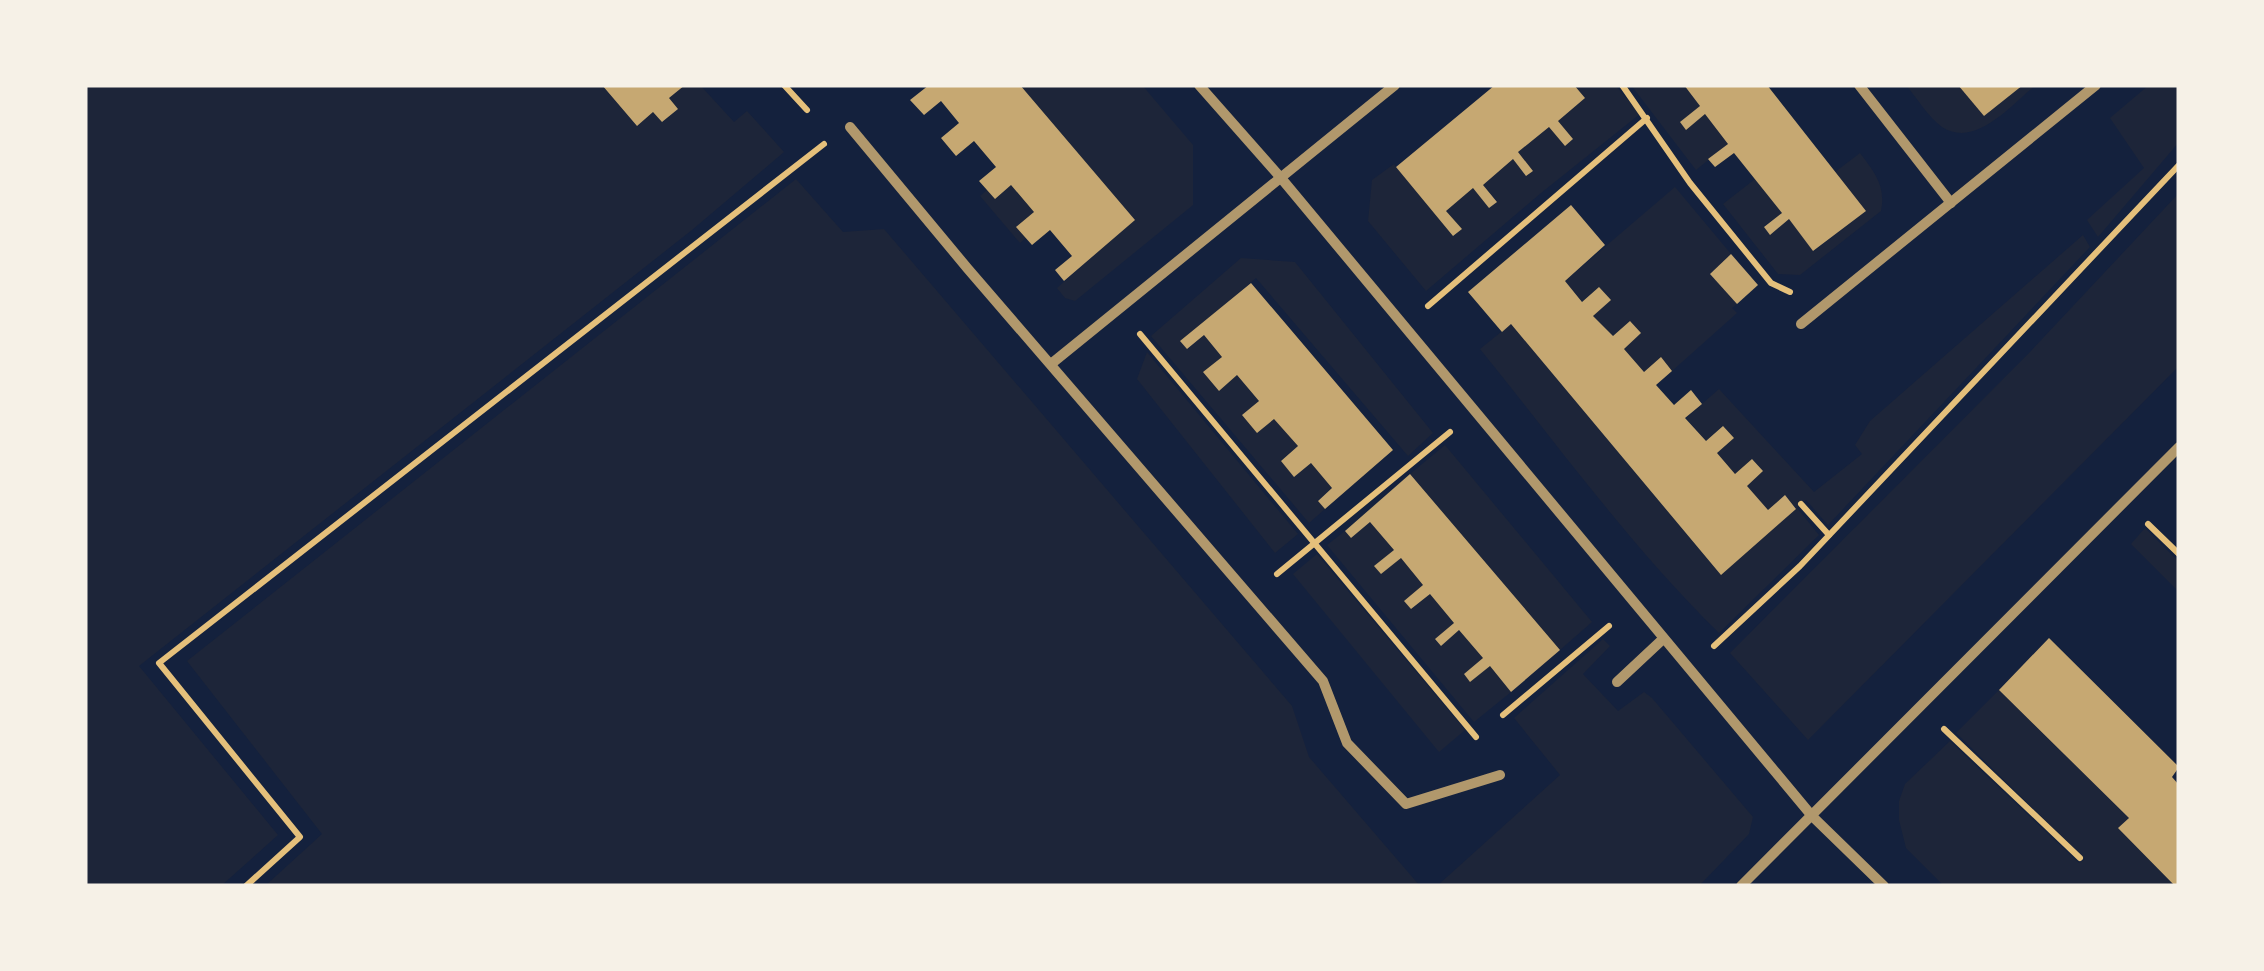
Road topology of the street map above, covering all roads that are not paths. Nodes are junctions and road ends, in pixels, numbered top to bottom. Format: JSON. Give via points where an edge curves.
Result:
{"nodes":[{"id":1,"x":1199,"y":85,"type":"edge"},
{"id":2,"x":1395,"y":85,"type":"edge"},
{"id":3,"x":1859,"y":85,"type":"edge"},
{"id":4,"x":2096,"y":85,"type":"edge"},
{"id":5,"x":850,"y":127,"type":"road end"},
{"id":6,"x":1281,"y":178,"type":"junction"},
{"id":7,"x":1951,"y":202,"type":"junction"},
{"id":8,"x":1801,"y":324,"type":"dead end"},
{"id":9,"x":1052,"y":364,"type":"junction"},
{"id":10,"x":2179,"y":448,"type":"edge"},
{"id":11,"x":1663,"y":640,"type":"junction"},
{"id":12,"x":1617,"y":682,"type":"dead end"},
{"id":13,"x":1500,"y":774,"type":"dead end"},
{"id":14,"x":1812,"y":816,"type":"junction"},
{"id":15,"x":1741,"y":886,"type":"edge"},
{"id":16,"x":1884,"y":886,"type":"edge"}],
"edges":[{"from":1,"to":6,"type":"street"},
{"from":2,"to":6,"type":"street"},
{"from":3,"to":7,"type":"street"},
{"from":4,"to":7,"type":"street"},
{"from":5,"to":9,"type":"street"},
{"from":6,"to":9,"type":"street"},
{"from":6,"to":11,"type":"street"},
{"from":7,"to":8,"type":"street"},
{"from":9,"to":13,"type":"street","via":[[1322,681],[1347,744],[1406,804]]},
{"from":10,"to":14,"type":"street"},
{"from":11,"to":12,"type":"street"},
{"from":11,"to":14,"type":"street"},
{"from":14,"to":15,"type":"street"},
{"from":14,"to":16,"type":"street"}]}
